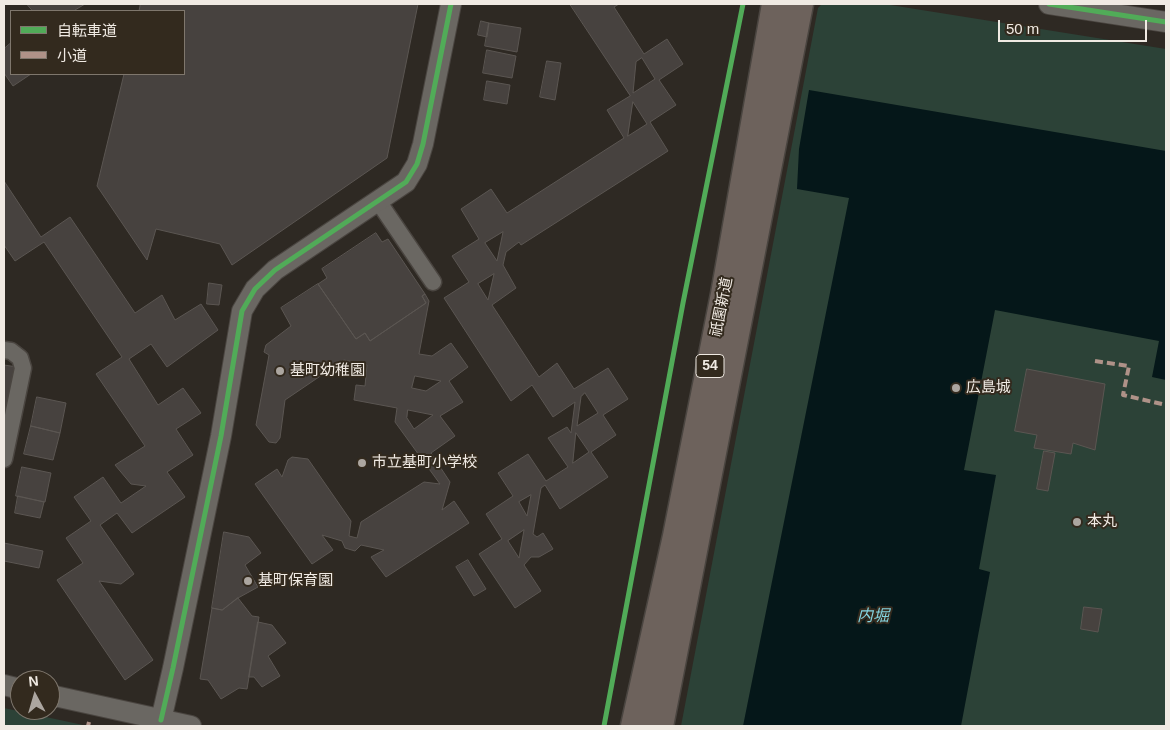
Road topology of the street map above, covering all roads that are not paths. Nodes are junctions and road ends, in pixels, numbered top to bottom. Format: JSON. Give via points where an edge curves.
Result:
{"nodes":[{"id":1,"x":451,"y":4,"type":"edge"},
{"id":2,"x":775,"y":4,"type":"edge"},
{"id":3,"x":800,"y":4,"type":"edge"},
{"id":4,"x":1049,"y":4,"type":"edge"},
{"id":5,"x":1166,"y":22,"type":"edge"},
{"id":6,"x":378,"y":201,"type":"junction"},
{"id":7,"x":434,"y":282,"type":"dead end"},
{"id":8,"x":4,"y":350,"type":"edge"},
{"id":9,"x":4,"y":459,"type":"edge"},
{"id":10,"x":60,"y":698,"type":"edge"},
{"id":11,"x":161,"y":720,"type":"junction"},
{"id":12,"x":191,"y":726,"type":"edge"},
{"id":13,"x":634,"y":726,"type":"edge"},
{"id":14,"x":660,"y":726,"type":"edge"}],
"edges":[{"from":1,"to":6,"type":"street","via":[[417,164],[406,182]]},
{"from":2,"to":13,"type":"highway","name":"祇園新道","number":"54","via":[[722,304]]},
{"from":3,"to":14,"type":"highway","name":"祇園新道","number":"54"},
{"from":4,"to":5,"type":"street"},
{"from":6,"to":7,"type":"street"},
{"from":6,"to":11,"type":"street","via":[[275,270],[255,289],[242,311],[221,436]]},
{"from":8,"to":9,"type":"street","via":[[20,358],[24,368]]},
{"from":10,"to":11,"type":"street"},
{"from":11,"to":12,"type":"street"}]}
